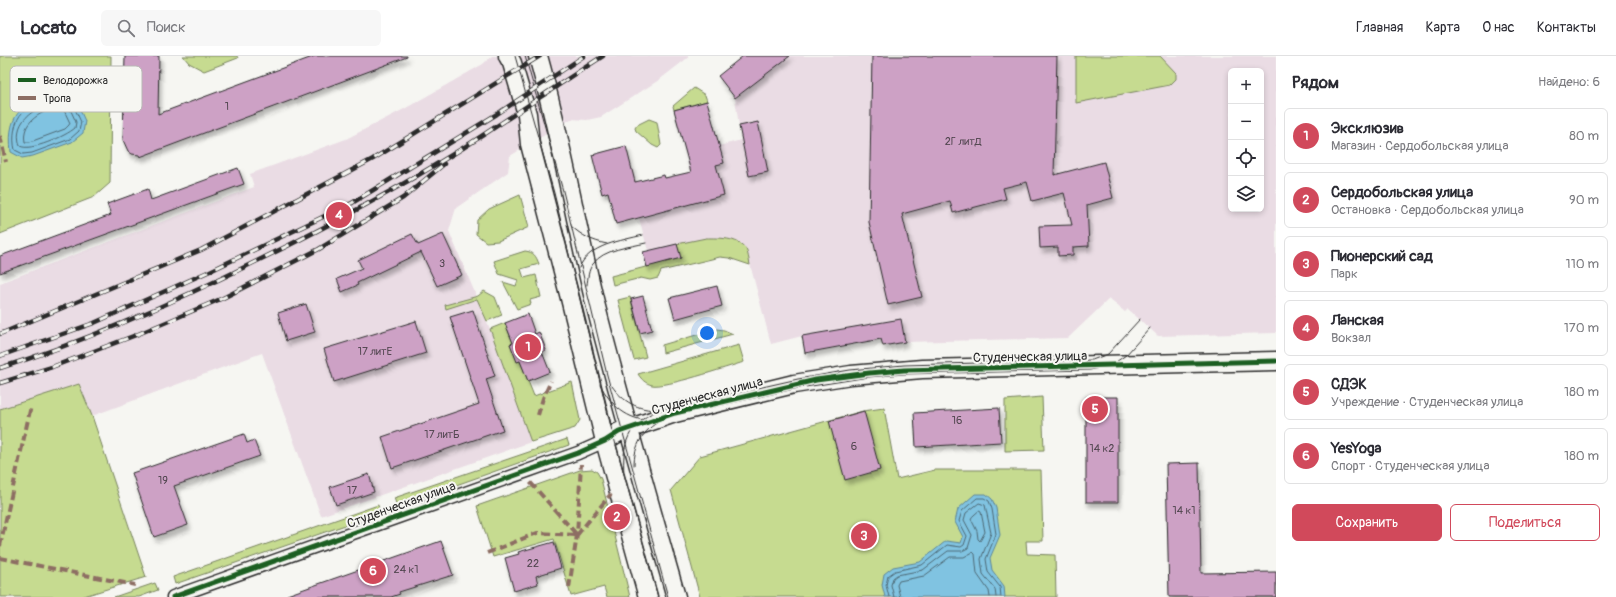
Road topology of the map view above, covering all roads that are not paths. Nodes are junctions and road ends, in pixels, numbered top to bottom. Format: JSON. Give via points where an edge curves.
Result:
{"nodes":[{"id":1,"x":501,"y":56,"type":"edge"},
{"id":2,"x":508,"y":56,"type":"edge"},
{"id":3,"x":529,"y":56,"type":"edge"},
{"id":4,"x":538,"y":56,"type":"edge"},
{"id":5,"x":557,"y":135,"type":"junction"},
{"id":6,"x":530,"y":144,"type":"junction"},
{"id":7,"x":1276,"y":361,"type":"edge"},
{"id":8,"x":628,"y":429,"type":"junction"},
{"id":9,"x":605,"y":441,"type":"junction"},
{"id":10,"x":173,"y":597,"type":"edge"},
{"id":11,"x":648,"y":597,"type":"edge"},
{"id":12,"x":676,"y":597,"type":"edge"}],
"edges":[{"from":1,"to":6,"type":"main road","via":[[517,118]]},
{"from":2,"to":6,"type":"main road","via":[[527,114]]},
{"from":3,"to":5,"type":"main road"},
{"from":4,"to":5,"type":"main road"},
{"from":5,"to":8,"type":"main road","via":[[595,302]]},
{"from":6,"to":9,"type":"main road"},
{"from":7,"to":8,"type":"main road","name":"Студенческая улица","via":[[922,369],[869,373],[781,387],[675,413]]},
{"from":8,"to":9,"type":"main road","name":"Студенческая улица"},
{"from":8,"to":12,"type":"main road"},
{"from":9,"to":10,"type":"street","name":"Студенческая улица","via":[[578,453]]},
{"from":9,"to":11,"type":"main road"}]}
